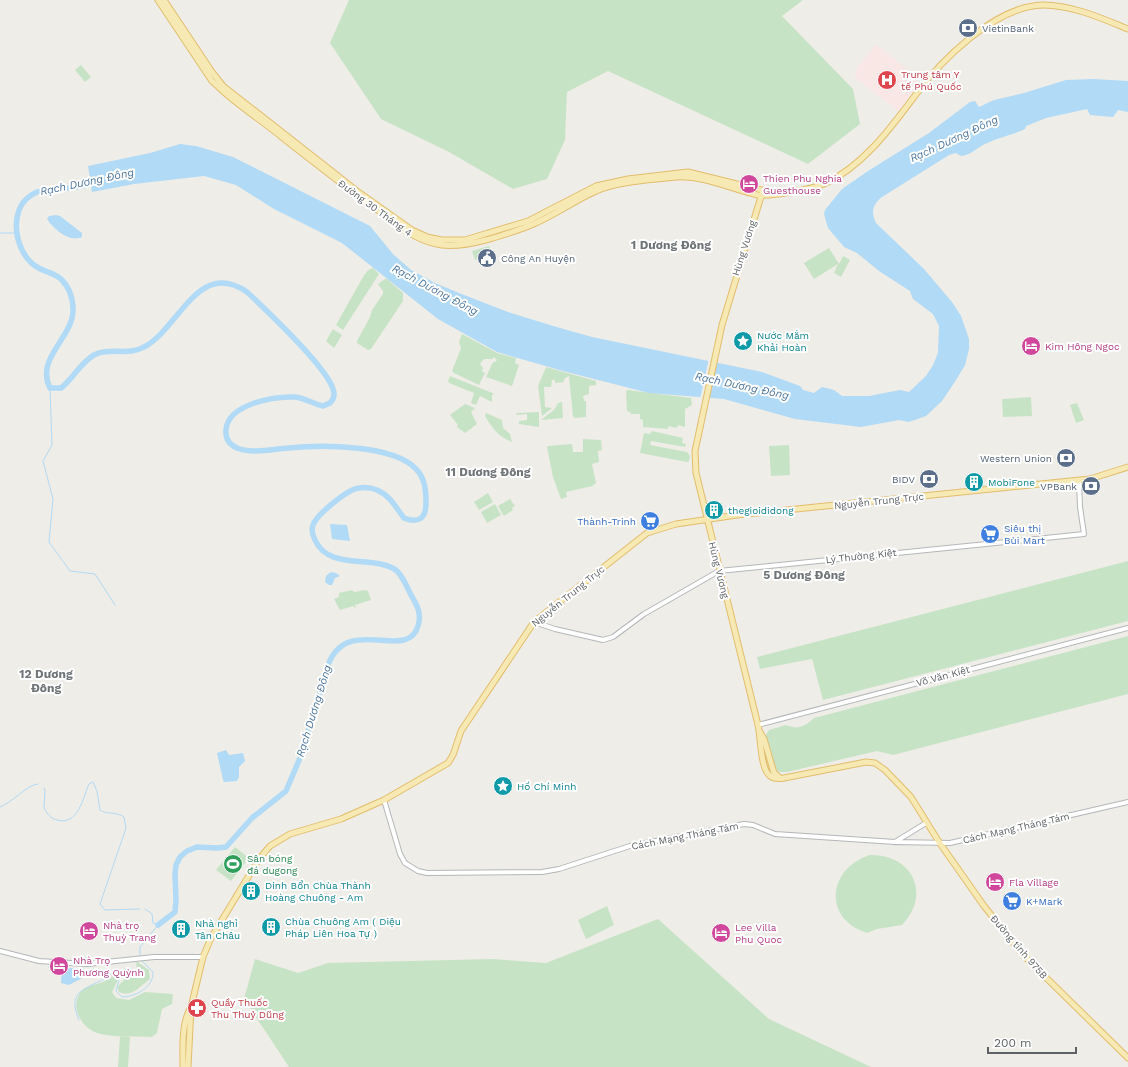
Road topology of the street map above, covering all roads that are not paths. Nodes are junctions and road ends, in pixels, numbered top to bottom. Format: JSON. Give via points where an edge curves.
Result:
{"nodes":[{"id":1,"x":158,"y":0,"type":"edge"},
{"id":2,"x":164,"y":0,"type":"edge"},
{"id":3,"x":1128,"y":29,"type":"edge"},
{"id":4,"x":188,"y":42,"type":"junction"},
{"id":5,"x":762,"y":193,"type":"junction"},
{"id":6,"x":1128,"y":467,"type":"edge"},
{"id":7,"x":1079,"y":480,"type":"junction"},
{"id":8,"x":707,"y":519,"type":"junction"},
{"id":9,"x":719,"y":571,"type":"junction"},
{"id":10,"x":534,"y":622,"type":"junction"},
{"id":11,"x":1128,"y":628,"type":"edge"},
{"id":12,"x":758,"y":724,"type":"junction"},
{"id":13,"x":384,"y":800,"type":"junction"},
{"id":14,"x":1128,"y":802,"type":"edge"},
{"id":15,"x":926,"y":823,"type":"junction"},
{"id":16,"x":895,"y":842,"type":"junction"},
{"id":17,"x":939,"y":842,"type":"junction"},
{"id":18,"x":0,"y":951,"type":"edge"},
{"id":19,"x":203,"y":957,"type":"junction"},
{"id":20,"x":191,"y":1007,"type":"junction"},
{"id":21,"x":1128,"y":1058,"type":"edge"},
{"id":22,"x":183,"y":1067,"type":"edge"},
{"id":23,"x":188,"y":1067,"type":"edge"}],
"edges":[{"from":1,"to":4,"type":"main road","name":"Đường 30 Tháng 4"},
{"from":2,"to":4,"type":"main road","name":"Đường 30 Tháng 4"},
{"from":3,"to":5,"type":"main road","name":"Đường 30 Tháng 4","via":[[1090,14],[1053,6],[1037,6],[1013,12],[986,26],[947,60],[890,129],[844,172],[824,184],[806,190]]},
{"from":4,"to":5,"type":"main road","name":"Đường 30 Tháng 4","via":[[240,104],[274,124],[301,150],[411,233],[466,242],[525,224],[593,190],[629,181],[687,174]]},
{"from":5,"to":8,"type":"main road","name":"Hùng Vương","via":[[734,279],[703,406],[694,457]]},
{"from":6,"to":7,"type":"main road","name":"Nguyễn Trung Trực"},
{"from":7,"to":8,"type":"main road","name":"Nguyễn Trung Trực"},
{"from":7,"to":9,"type":"street","name":"Lý Thường Kiệt","via":[[1084,534]]},
{"from":8,"to":9,"type":"main road","name":"Hùng Vương"},
{"from":8,"to":10,"type":"main road","name":"Nguyễn Trung Trực","via":[[672,524],[647,533]]},
{"from":9,"to":10,"type":"street","name":"Lý Thường Kiệt","via":[[644,614],[613,637],[597,639]]},
{"from":9,"to":12,"type":"main road","name":"Hùng Vương"},
{"from":10,"to":13,"type":"main road","name":"Nguyễn Trung Trực","via":[[461,731],[450,760]]},
{"from":11,"to":12,"type":"street","name":"Võ Văn Kiệt"},
{"from":12,"to":15,"type":"main road","name":"Hùng Vương","via":[[774,774],[784,778],[866,762],[875,763],[905,789]]},
{"from":13,"to":16,"type":"street","name":"Cách Mạng Tháng Tám","via":[[405,863],[427,873],[542,872],[565,868],[630,846],[744,824],[775,834]]},
{"from":13,"to":19,"type":"main road","name":"Nguyễn Trung Trực","via":[[341,819],[290,834],[270,846],[259,859],[211,938]]},
{"from":14,"to":17,"type":"street","name":"Cách Mạng Tháng Tám","via":[[950,843]]},
{"from":15,"to":16,"type":"street"},
{"from":15,"to":17,"type":"main road","name":"Hùng Vương"},
{"from":16,"to":17,"type":"street","name":"Cách Mạng Tháng Tám"},
{"from":17,"to":21,"type":"main road","name":"Đường tỉnh 975B","via":[[984,906],[1025,957]]},
{"from":18,"to":19,"type":"street","via":[[39,961],[98,964],[154,957]]},
{"from":19,"to":20,"type":"main road","name":"Nguyễn Trung Trực"},
{"from":20,"to":22,"type":"main road","name":"Nguyễn Trung Trực","via":[[185,1031]]},
{"from":20,"to":23,"type":"main road","name":"Nguyễn Trung Trực"}]}
